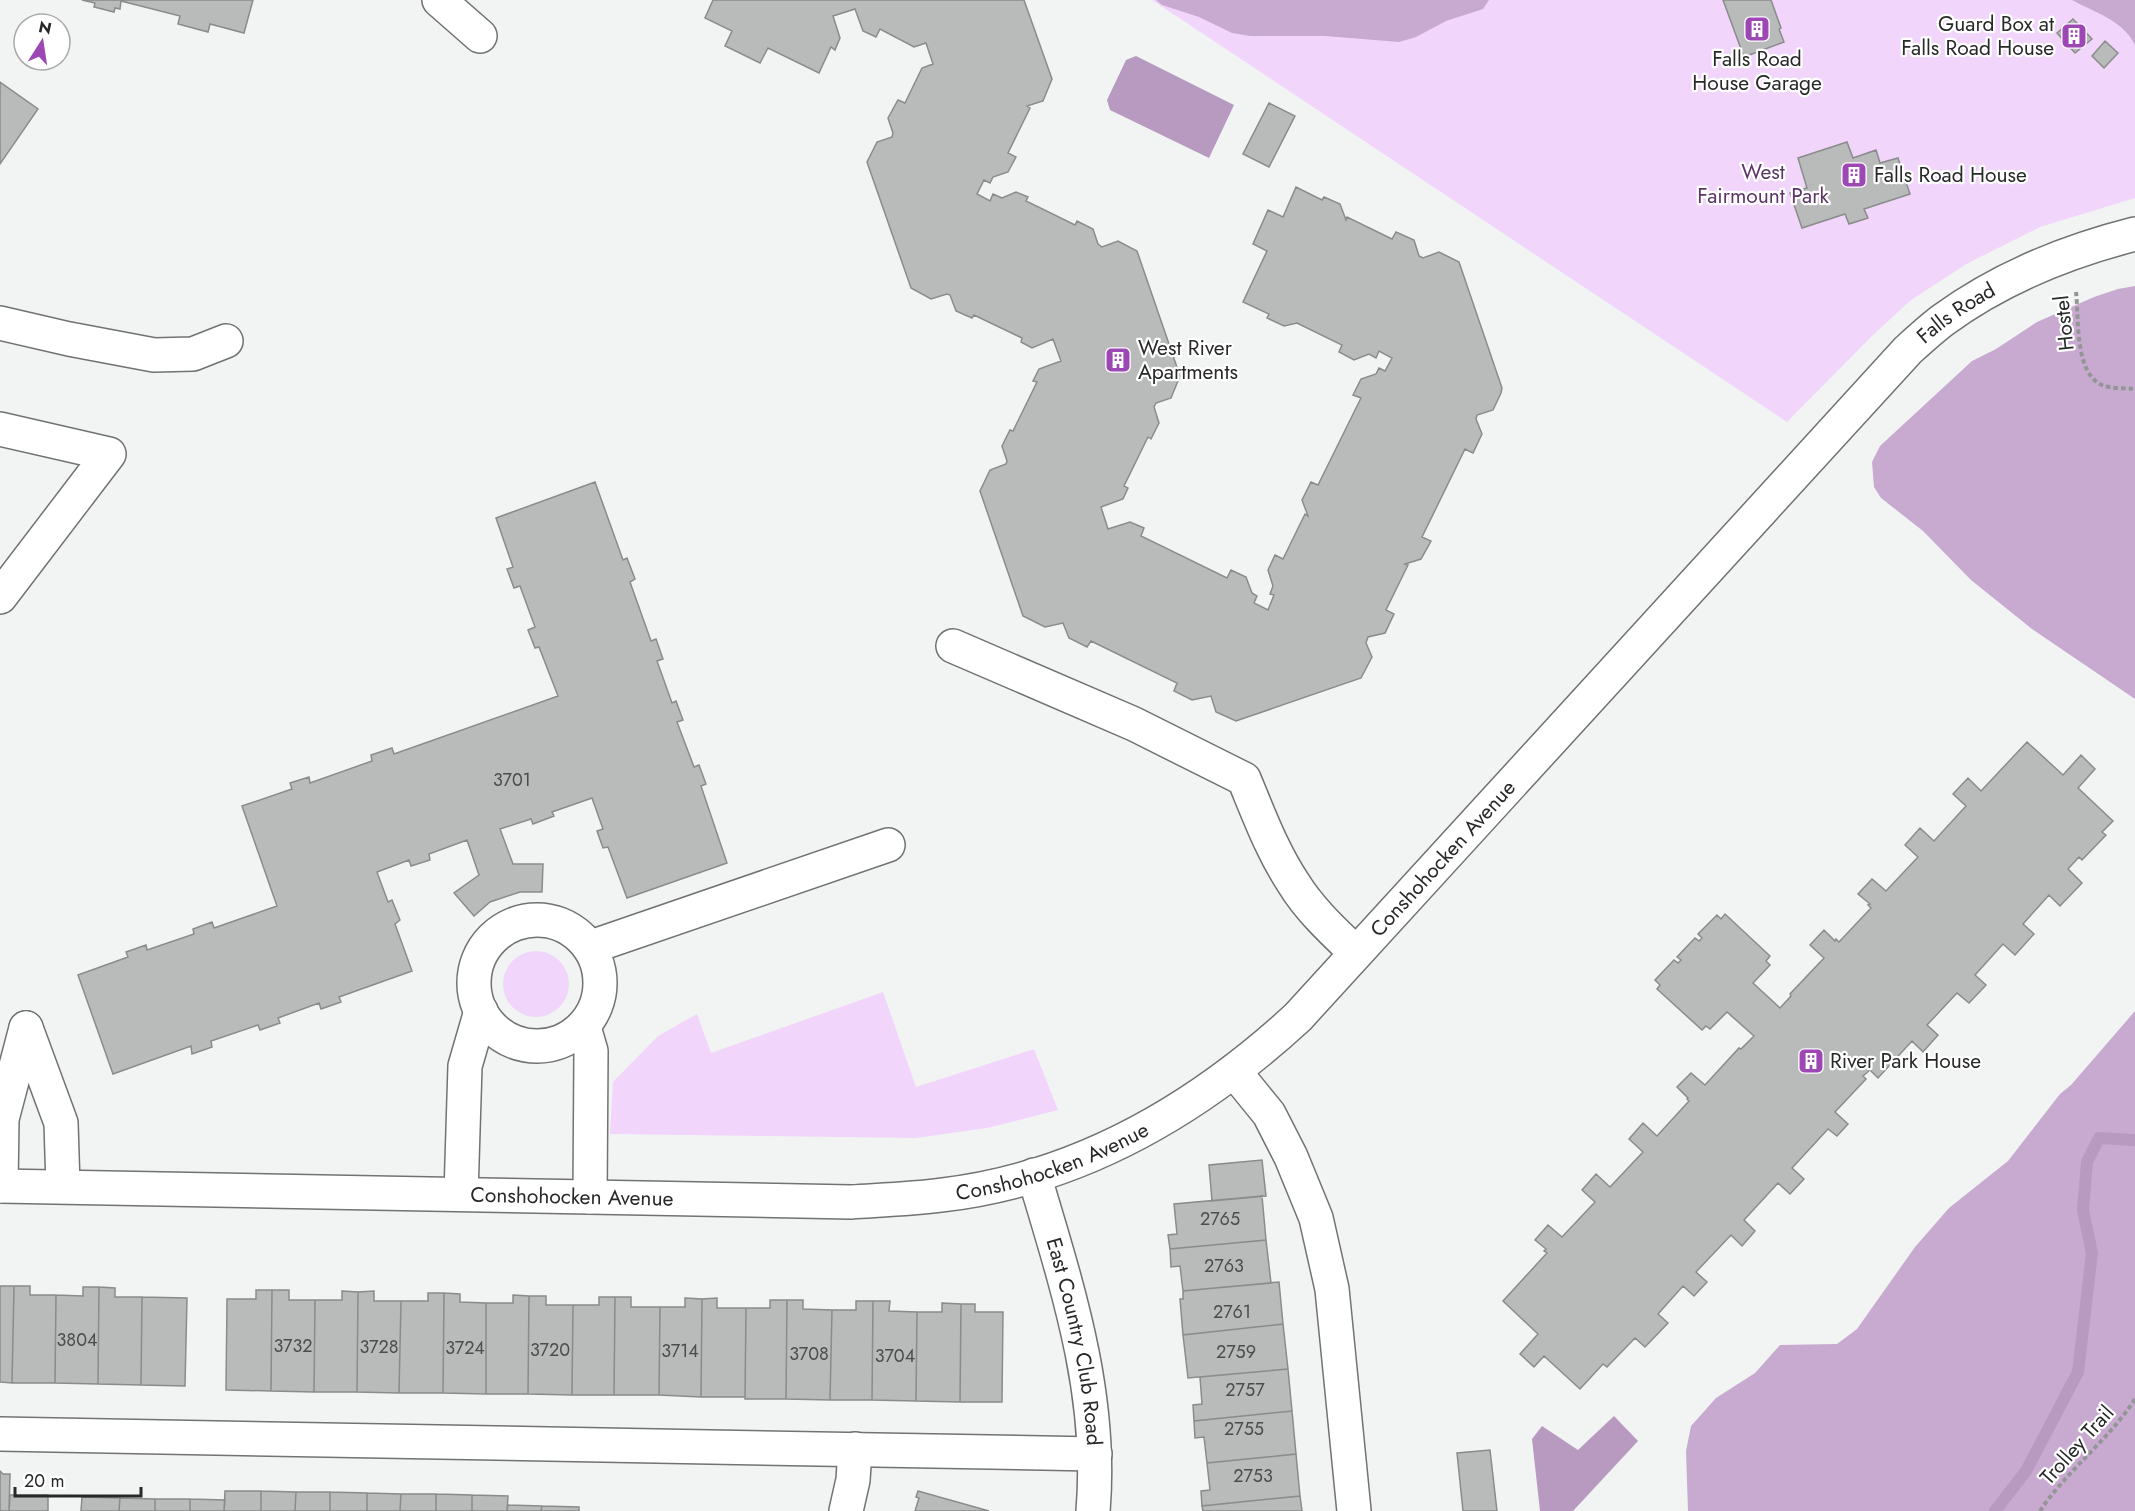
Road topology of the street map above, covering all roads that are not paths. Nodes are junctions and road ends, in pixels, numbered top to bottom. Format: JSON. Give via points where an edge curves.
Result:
{"nodes":[{"id":1,"x":439,"y":0,"type":"edge"},
{"id":2,"x":480,"y":36,"type":"dead end"},
{"id":3,"x":2135,"y":234,"type":"edge"},
{"id":4,"x":0,"y":323,"type":"edge"},
{"id":5,"x":226,"y":341,"type":"dead end"},
{"id":6,"x":0,"y":429,"type":"edge"},
{"id":7,"x":1815,"y":449,"type":"joint"},
{"id":8,"x":0,"y":597,"type":"edge"},
{"id":9,"x":953,"y":646,"type":"dead end"},
{"id":10,"x":888,"y":844,"type":"dead end"},
{"id":11,"x":591,"y":947,"type":"junction"},
{"id":12,"x":1356,"y":953,"type":"junction"},
{"id":13,"x":480,"y":1011,"type":"junction"},
{"id":14,"x":584,"y":1027,"type":"junction"},
{"id":15,"x":1234,"y":1071,"type":"junction"},
{"id":16,"x":1034,"y":1176,"type":"junction"},
{"id":17,"x":1,"y":1186,"type":"edge"},
{"id":18,"x":63,"y":1186,"type":"junction"},
{"id":19,"x":462,"y":1194,"type":"junction"},
{"id":20,"x":590,"y":1197,"type":"junction"},
{"id":21,"x":0,"y":1434,"type":"edge"},
{"id":22,"x":855,"y":1449,"type":"junction"},
{"id":23,"x":1095,"y":1454,"type":"junction"},
{"id":24,"x":846,"y":1511,"type":"edge"},
{"id":25,"x":1093,"y":1511,"type":"edge"},
{"id":26,"x":1354,"y":1511,"type":"edge"}],
"edges":[{"from":1,"to":2,"type":"street"},
{"from":3,"to":7,"type":"street","name":"Falls Road","via":[[2072,254],[2011,280],[1942,321],[1908,350]]},
{"from":4,"to":5,"type":"street","via":[[154,355],[193,354]]},
{"from":6,"to":8,"type":"street","via":[[109,454]]},
{"from":7,"to":12,"type":"street","name":"Conshohocken Avenue"},
{"from":9,"to":12,"type":"street","via":[[1134,724],[1244,778],[1274,852],[1295,886]]},
{"from":10,"to":11,"type":"street"},
{"from":11,"to":13,"type":"street","via":[[558,922],[517,922],[499,932],[484,946],[476,964],[473,985]]},
{"from":11,"to":14,"type":"street","via":[[600,966],[601,987],[596,1009]]},
{"from":12,"to":15,"type":"street","name":"Conshohocken Avenue","via":[[1298,1017]]},
{"from":13,"to":14,"type":"street","via":[[504,1037],[524,1045],[546,1046],[566,1040]]},
{"from":13,"to":19,"type":"street","via":[[465,1066]]},
{"from":14,"to":20,"type":"street","via":[[591,1051]]},
{"from":15,"to":16,"type":"street","name":"Conshohocken Avenue","via":[[1132,1137]]},
{"from":15,"to":26,"type":"street","via":[[1269,1114],[1316,1218],[1332,1289]]},
{"from":16,"to":20,"type":"street","name":"Conshohocken Avenue","via":[[943,1195],[851,1202]]},
{"from":16,"to":23,"type":"street","name":"East Country Club Road","via":[[1084,1354]]},
{"from":17,"to":18,"type":"street","name":"Conshohocken Avenue"},
{"from":17,"to":18,"type":"street","via":[[2,1119],[26,1028],[61,1123]]},
{"from":18,"to":19,"type":"street","name":"Conshohocken Avenue"},
{"from":19,"to":20,"type":"street","name":"Conshohocken Avenue"},
{"from":21,"to":22,"type":"street"},
{"from":22,"to":23,"type":"street"},
{"from":22,"to":24,"type":"street"},
{"from":23,"to":25,"type":"street","name":"East Country Club Road"}]}
